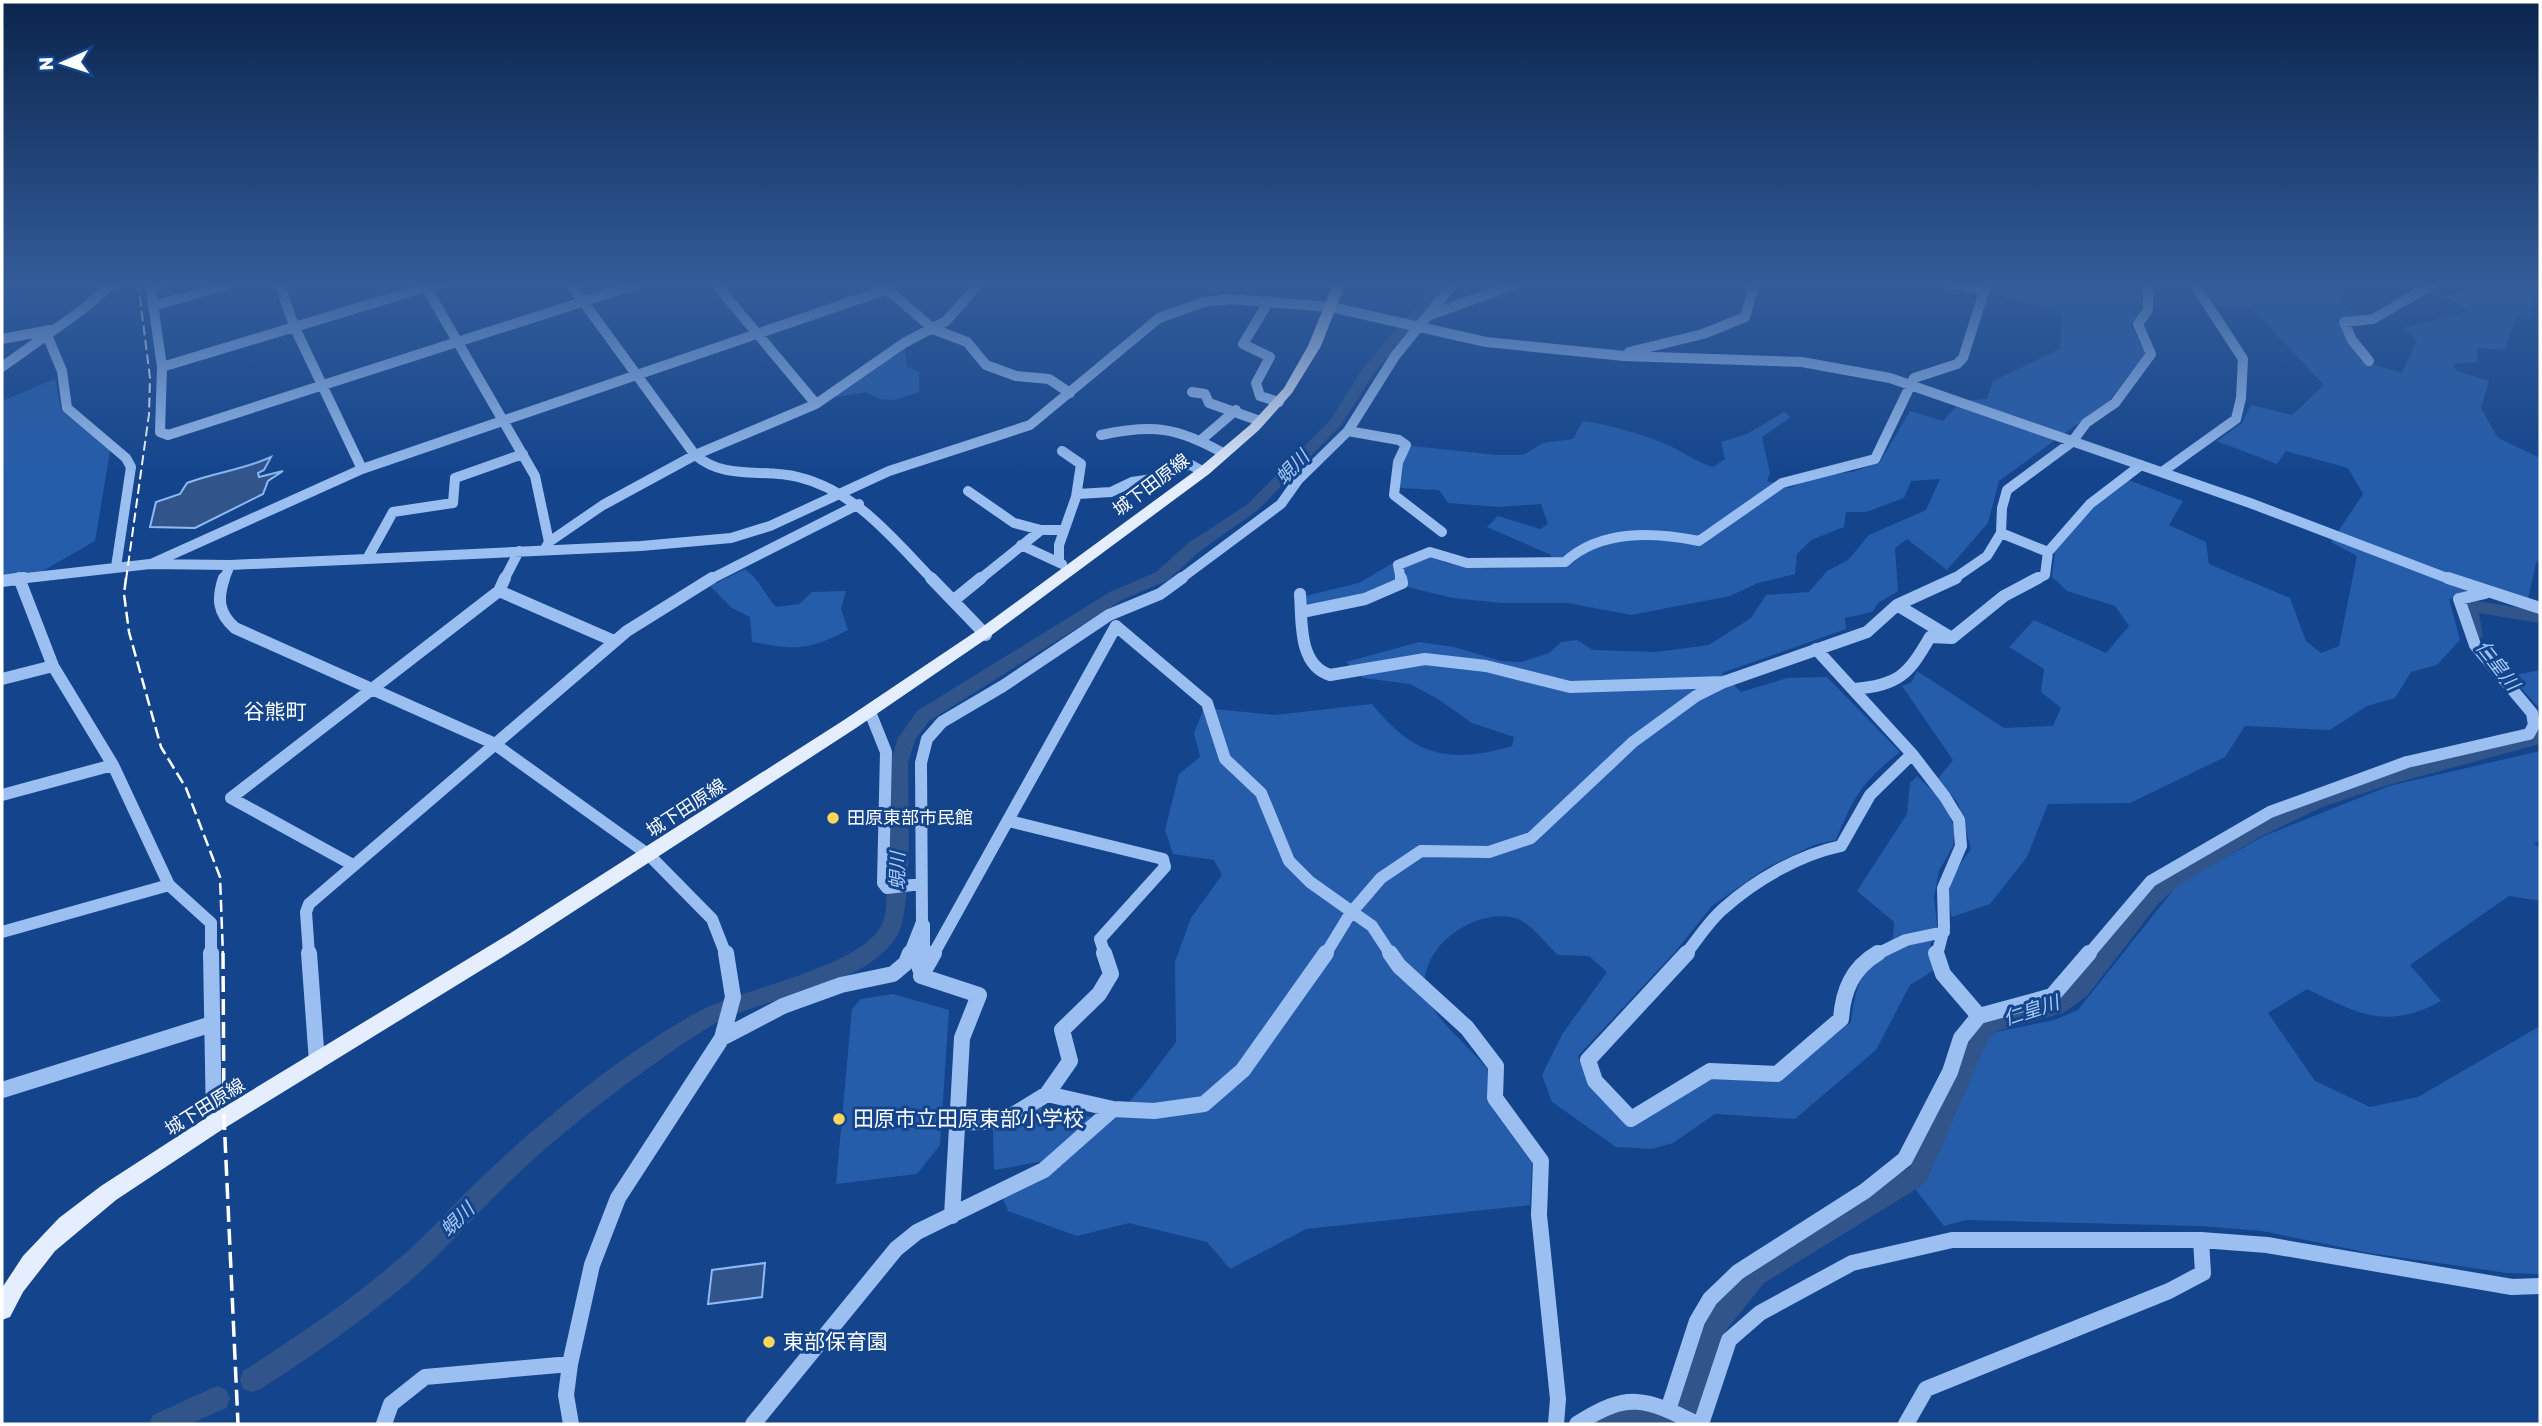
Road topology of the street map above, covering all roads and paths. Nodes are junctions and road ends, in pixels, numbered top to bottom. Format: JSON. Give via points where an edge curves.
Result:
{"nodes":[{"id":1,"x":28,"y":349,"type":"edge"},
{"id":2,"x":56,"y":349,"type":"edge"},
{"id":3,"x":159,"y":349,"type":"edge"},
{"id":4,"x":221,"y":349,"type":"edge"},
{"id":5,"x":305,"y":349,"type":"edge"},
{"id":6,"x":437,"y":349,"type":"edge"},
{"id":7,"x":462,"y":349,"type":"edge"},
{"id":8,"x":616,"y":349,"type":"edge"},
{"id":9,"x":715,"y":349,"type":"edge"},
{"id":10,"x":769,"y":349,"type":"edge"},
{"id":11,"x":896,"y":349,"type":"edge"},
{"id":12,"x":972,"y":349,"type":"edge"},
{"id":13,"x":1122,"y":349,"type":"edge"},
{"id":14,"x":1253,"y":349,"type":"edge"},
{"id":15,"x":1312,"y":349,"type":"edge"},
{"id":16,"x":1400,"y":349,"type":"edge"},
{"id":17,"x":1551,"y":349,"type":"edge"},
{"id":18,"x":1642,"y":349,"type":"edge"},
{"id":19,"x":1966,"y":349,"type":"edge"},
{"id":20,"x":2149,"y":349,"type":"edge"},
{"id":21,"x":2236,"y":349,"type":"edge"},
{"id":22,"x":2360,"y":349,"type":"edge"},
{"id":23,"x":1624,"y":356,"type":"junction"},
{"id":24,"x":2370,"y":361,"type":"dead end"},
{"id":25,"x":2,"y":367,"type":"edge"},
{"id":26,"x":162,"y":367,"type":"junction"},
{"id":27,"x":635,"y":376,"type":"junction"},
{"id":28,"x":323,"y":385,"type":"junction"},
{"id":29,"x":1911,"y":386,"type":"junction"},
{"id":30,"x":1192,"y":392,"type":"dead end"},
{"id":31,"x":1070,"y":393,"type":"junction"},
{"id":32,"x":1279,"y":402,"type":"junction"},
{"id":33,"x":816,"y":404,"type":"junction"},
{"id":34,"x":1236,"y":410,"type":"junction"},
{"id":35,"x":503,"y":421,"type":"junction"},
{"id":36,"x":1260,"y":421,"type":"junction"},
{"id":37,"x":1348,"y":431,"type":"junction"},
{"id":38,"x":1101,"y":435,"type":"dead end"},
{"id":39,"x":1201,"y":440,"type":"junction"},
{"id":40,"x":2072,"y":442,"type":"junction"},
{"id":41,"x":1062,"y":451,"type":"dead end"},
{"id":42,"x":1223,"y":453,"type":"junction"},
{"id":43,"x":523,"y":454,"type":"junction"},
{"id":44,"x":695,"y":455,"type":"junction"},
{"id":45,"x":2141,"y":465,"type":"junction"},
{"id":46,"x":362,"y":468,"type":"junction"},
{"id":47,"x":1202,"y":471,"type":"junction"},
{"id":48,"x":2162,"y":472,"type":"junction"},
{"id":49,"x":968,"y":491,"type":"dead end"},
{"id":50,"x":1077,"y":494,"type":"junction"},
{"id":51,"x":841,"y":495,"type":"junction"},
{"id":52,"x":859,"y":504,"type":"junction"},
{"id":53,"x":1041,"y":530,"type":"junction"},
{"id":54,"x":1062,"y":530,"type":"junction"},
{"id":55,"x":1442,"y":532,"type":"dead end"},
{"id":56,"x":2001,"y":533,"type":"junction"},
{"id":57,"x":1021,"y":545,"type":"junction"},
{"id":58,"x":547,"y":546,"type":"junction"},
{"id":59,"x":519,"y":551,"type":"junction"},
{"id":60,"x":2048,"y":552,"type":"junction"},
{"id":61,"x":367,"y":559,"type":"junction"},
{"id":62,"x":150,"y":564,"type":"junction"},
{"id":63,"x":230,"y":565,"type":"junction"},
{"id":64,"x":1065,"y":566,"type":"junction"},
{"id":65,"x":116,"y":568,"type":"junction"},
{"id":66,"x":19,"y":578,"type":"junction"},
{"id":67,"x":2,"y":581,"type":"edge"},
{"id":68,"x":499,"y":591,"type":"junction"},
{"id":69,"x":2486,"y":593,"type":"junction"},
{"id":70,"x":1300,"y":594,"type":"dead end"},
{"id":71,"x":954,"y":600,"type":"junction"},
{"id":72,"x":1897,"y":605,"type":"junction"},
{"id":73,"x":2540,"y":608,"type":"edge"},
{"id":74,"x":1302,"y":612,"type":"junction"},
{"id":75,"x":986,"y":635,"type":"junction"},
{"id":76,"x":1952,"y":638,"type":"junction"},
{"id":77,"x":614,"y":641,"type":"junction"},
{"id":78,"x":1816,"y":649,"type":"junction"},
{"id":79,"x":53,"y":666,"type":"junction"},
{"id":80,"x":2,"y":679,"type":"edge"},
{"id":81,"x":1724,"y":681,"type":"junction"},
{"id":82,"x":1854,"y":688,"type":"junction"},
{"id":83,"x":371,"y":689,"type":"junction"},
{"id":84,"x":870,"y":712,"type":"junction"},
{"id":85,"x":493,"y":743,"type":"junction"},
{"id":86,"x":1912,"y":754,"type":"junction"},
{"id":87,"x":113,"y":765,"type":"junction"},
{"id":88,"x":2,"y":794,"type":"edge"},
{"id":89,"x":1009,"y":821,"type":"junction"},
{"id":90,"x":649,"y":855,"type":"junction"},
{"id":91,"x":353,"y":865,"type":"junction"},
{"id":92,"x":921,"y":884,"type":"junction"},
{"id":93,"x":169,"y":885,"type":"junction"},
{"id":94,"x":1350,"y":914,"type":"junction"},
{"id":95,"x":922,"y":922,"type":"junction"},
{"id":96,"x":2,"y":932,"type":"edge"},
{"id":97,"x":1944,"y":932,"type":"junction"},
{"id":98,"x":921,"y":976,"type":"junction"},
{"id":99,"x":1979,"y":1016,"type":"junction"},
{"id":100,"x":212,"y":1024,"type":"junction"},
{"id":101,"x":722,"y":1038,"type":"junction"},
{"id":102,"x":317,"y":1062,"type":"junction"},
{"id":103,"x":2,"y":1090,"type":"edge"},
{"id":104,"x":1047,"y":1094,"type":"junction"},
{"id":105,"x":1113,"y":1110,"type":"junction"},
{"id":106,"x":214,"y":1123,"type":"junction"},
{"id":107,"x":956,"y":1123,"type":"junction"},
{"id":108,"x":945,"y":1219,"type":"junction"},
{"id":109,"x":2201,"y":1240,"type":"junction"},
{"id":110,"x":8,"y":1283,"type":"edge"},
{"id":111,"x":2540,"y":1286,"type":"edge"},
{"id":112,"x":2,"y":1310,"type":"edge"},
{"id":113,"x":569,"y":1364,"type":"junction"},
{"id":114,"x":1668,"y":1409,"type":"junction"},
{"id":115,"x":384,"y":1424,"type":"edge"},
{"id":116,"x":570,"y":1424,"type":"edge"},
{"id":117,"x":752,"y":1424,"type":"edge"},
{"id":118,"x":1556,"y":1424,"type":"edge"},
{"id":119,"x":1577,"y":1424,"type":"edge"},
{"id":120,"x":1699,"y":1424,"type":"edge"},
{"id":121,"x":1906,"y":1424,"type":"edge"}],
"edges":[{"from":1,"to":25,"type":"street"},
{"from":2,"to":65,"type":"street","via":[[67,408],[131,467]]},
{"from":3,"to":26,"type":"street"},
{"from":4,"to":26,"type":"street"},
{"from":5,"to":28,"type":"street"},
{"from":6,"to":28,"type":"street"},
{"from":7,"to":35,"type":"street"},
{"from":8,"to":27,"type":"street"},
{"from":9,"to":27,"type":"street"},
{"from":10,"to":33,"type":"street"},
{"from":11,"to":33,"type":"street"},
{"from":12,"to":31,"type":"street","via":[[986,365],[1016,376],[1049,379]]},
{"from":13,"to":31,"type":"street"},
{"from":14,"to":32,"type":"street","via":[[1270,357],[1256,383],[1260,396]]},
{"from":15,"to":32,"type":"main road","name":"城下田原線"},
{"from":16,"to":37,"type":"street"},
{"from":17,"to":23,"type":"street"},
{"from":18,"to":23,"type":"street"},
{"from":19,"to":29,"type":"street","via":[[1957,364],[1914,378]]},
{"from":20,"to":40,"type":"street","via":[[2151,354],[2115,404],[2086,423]]},
{"from":21,"to":48,"type":"street","via":[[2243,359],[2236,419]]},
{"from":22,"to":24,"type":"street"},
{"from":23,"to":29,"type":"street","via":[[1813,363]]},
{"from":26,"to":28,"type":"street","via":[[160,432],[168,435]]},
{"from":27,"to":35,"type":"street"},
{"from":27,"to":44,"type":"street"},
{"from":28,"to":46,"type":"street"},
{"from":29,"to":40,"type":"street"},
{"from":29,"to":74,"type":"street","via":[[1875,459],[1782,483],[1699,541],[1671,534],[1622,536],[1571,554],[1564,562],[1467,563],[1430,552],[1398,565],[1402,583],[1366,599]]},
{"from":30,"to":34,"type":"street"},
{"from":31,"to":51,"type":"street","via":[[1030,425],[889,471]]},
{"from":32,"to":36,"type":"main road","name":"城下田原線"},
{"from":33,"to":44,"type":"street"},
{"from":34,"to":36,"type":"street"},
{"from":34,"to":39,"type":"street"},
{"from":35,"to":43,"type":"street"},
{"from":35,"to":46,"type":"street"},
{"from":36,"to":42,"type":"main road","name":"城下田原線"},
{"from":37,"to":55,"type":"street","via":[[1406,444],[1398,462],[1394,495]]},
{"from":37,"to":92,"type":"street","via":[[1272,512],[1203,565],[1160,594],[1109,615],[942,722],[928,739],[921,763]]},
{"from":38,"to":39,"type":"street","via":[[1142,425],[1162,426]]},
{"from":39,"to":42,"type":"street"},
{"from":40,"to":45,"type":"street"},
{"from":40,"to":56,"type":"street","via":[[2007,490]]},
{"from":41,"to":50,"type":"street","via":[[1082,464],[1075,484]]},
{"from":42,"to":47,"type":"main road","name":"城下田原線"},
{"from":43,"to":58,"type":"street","via":[[535,477]]},
{"from":43,"to":61,"type":"street","via":[[455,478],[453,503],[393,512]]},
{"from":44,"to":51,"type":"street","via":[[709,467],[726,472],[798,477]]},
{"from":44,"to":58,"type":"street","via":[[603,505]]},
{"from":45,"to":48,"type":"street"},
{"from":45,"to":60,"type":"street","via":[[2073,520]]},
{"from":46,"to":62,"type":"street"},
{"from":47,"to":50,"type":"street","via":[[1182,466],[1165,477],[1132,482],[1111,492]]},
{"from":47,"to":64,"type":"main road","name":"城下田原線"},
{"from":48,"to":69,"type":"street"},
{"from":49,"to":53,"type":"street","via":[[1014,523]]},
{"from":50,"to":54,"type":"street"},
{"from":51,"to":52,"type":"street"},
{"from":51,"to":58,"type":"street","via":[[730,538]]},
{"from":52,"to":71,"type":"street"},
{"from":52,"to":77,"type":"street","via":[[682,595]]},
{"from":53,"to":54,"type":"street"},
{"from":53,"to":57,"type":"street"},
{"from":54,"to":64,"type":"street"},
{"from":56,"to":60,"type":"street"},
{"from":56,"to":72,"type":"street","via":[[1987,556],[1959,577]]},
{"from":57,"to":64,"type":"street"},
{"from":57,"to":71,"type":"street"},
{"from":58,"to":59,"type":"street"},
{"from":59,"to":61,"type":"street"},
{"from":59,"to":68,"type":"street"},
{"from":60,"to":76,"type":"street","via":[[2045,575],[2004,596]]},
{"from":61,"to":63,"type":"street"},
{"from":62,"to":63,"type":"street"},
{"from":62,"to":65,"type":"street"},
{"from":63,"to":83,"type":"street","via":[[220,587],[219,606],[228,625]]},
{"from":64,"to":75,"type":"main road","name":"城下田原線"},
{"from":65,"to":66,"type":"street"},
{"from":66,"to":67,"type":"street"},
{"from":66,"to":79,"type":"street"},
{"from":68,"to":77,"type":"street"},
{"from":68,"to":83,"type":"street"},
{"from":69,"to":73,"type":"street"},
{"from":69,"to":99,"type":"street","via":[[2459,599],[2468,630],[2475,645],[2530,709],[2535,719],[2529,734],[2407,762],[2270,812],[2151,881],[2052,996]]},
{"from":70,"to":74,"type":"street"},
{"from":71,"to":75,"type":"street"},
{"from":72,"to":76,"type":"street"},
{"from":72,"to":78,"type":"street","via":[[1867,632]]},
{"from":74,"to":81,"type":"street","via":[[1300,625],[1313,667],[1324,674],[1424,659],[1495,668],[1571,688]]},
{"from":75,"to":84,"type":"main road","name":"城下田原線"},
{"from":76,"to":82,"type":"street","via":[[1930,638],[1908,675],[1885,686]]},
{"from":77,"to":85,"type":"street"},
{"from":78,"to":81,"type":"street"},
{"from":78,"to":82,"type":"street"},
{"from":79,"to":80,"type":"street"},
{"from":79,"to":87,"type":"street"},
{"from":81,"to":94,"type":"street","via":[[1633,742],[1531,838],[1489,852],[1421,851],[1381,878]]},
{"from":82,"to":86,"type":"street"},
{"from":83,"to":85,"type":"street"},
{"from":83,"to":91,"type":"street","via":[[231,798]]},
{"from":84,"to":90,"type":"main road","name":"城下田原線"},
{"from":84,"to":92,"type":"street","via":[[886,752],[883,883],[887,888]]},
{"from":85,"to":90,"type":"street"},
{"from":85,"to":91,"type":"street"},
{"from":86,"to":97,"type":"street","via":[[1950,803],[1962,830],[1961,848],[1946,873],[1940,899]]},
{"from":86,"to":97,"type":"street","via":[[1858,807],[1841,846],[1773,873],[1722,909],[1588,1060],[1595,1081],[1631,1119],[1710,1071],[1777,1074],[1841,1019],[1848,977],[1864,960],[1923,934]]},
{"from":87,"to":88,"type":"street"},
{"from":87,"to":93,"type":"street"},
{"from":89,"to":94,"type":"street","via":[[1116,626],[1207,703],[1225,759],[1261,793],[1289,861]]},
{"from":89,"to":98,"type":"street"},
{"from":89,"to":104,"type":"street","via":[[1163,859],[1165,867],[1100,939],[1111,974],[1099,994],[1062,1030],[1070,1061]]},
{"from":90,"to":101,"type":"street","via":[[712,919],[725,946],[733,997]]},
{"from":90,"to":102,"type":"main road","name":"城下田原線"},
{"from":91,"to":102,"type":"street","via":[[309,904],[306,912]]},
{"from":92,"to":95,"type":"street"},
{"from":93,"to":96,"type":"street"},
{"from":93,"to":100,"type":"street","via":[[211,923]]},
{"from":94,"to":105,"type":"street","via":[[1315,971],[1242,1070],[1203,1104],[1154,1111]]},
{"from":94,"to":118,"type":"street","via":[[1372,926],[1399,966],[1467,1028],[1496,1066],[1495,1098],[1541,1161],[1539,1215],[1558,1399]]},
{"from":95,"to":98,"type":"street","via":[[926,947]]},
{"from":95,"to":101,"type":"street","via":[[906,963],[893,974],[841,985],[783,1006]]},
{"from":97,"to":99,"type":"street","via":[[1936,953],[1943,974]]},
{"from":98,"to":107,"type":"street","via":[[979,995],[962,1038]]},
{"from":99,"to":114,"type":"street","via":[[1961,1038],[1950,1072],[1905,1159],[1865,1191],[1738,1272],[1710,1299],[1697,1321]]},
{"from":100,"to":103,"type":"street"},
{"from":100,"to":106,"type":"street"},
{"from":101,"to":113,"type":"street","via":[[605,1226]]},
{"from":102,"to":106,"type":"main road","name":"城下田原線"},
{"from":104,"to":105,"type":"street"},
{"from":104,"to":107,"type":"street","via":[[1003,1121]]},
{"from":105,"to":108,"type":"street","via":[[1044,1170]]},
{"from":106,"to":110,"type":"main road","name":"城下田原線","via":[[88,1206]]},
{"from":107,"to":108,"type":"street"},
{"from":108,"to":117,"type":"street","via":[[917,1232],[896,1249]]},
{"from":109,"to":111,"type":"street","via":[[2267,1245],[2512,1287]]},
{"from":109,"to":120,"type":"street","via":[[1951,1240],[1852,1264],[1760,1313],[1729,1339]]},
{"from":109,"to":121,"type":"street","via":[[2203,1273],[1926,1389]]},
{"from":110,"to":112,"type":"main road","name":"城下田原線"},
{"from":113,"to":115,"type":"street","via":[[425,1377],[391,1404]]},
{"from":113,"to":116,"type":"street","via":[[566,1395]]},
{"from":114,"to":119,"type":"street","via":[[1640,1399],[1618,1399]]},
{"from":114,"to":120,"type":"street"}]}
